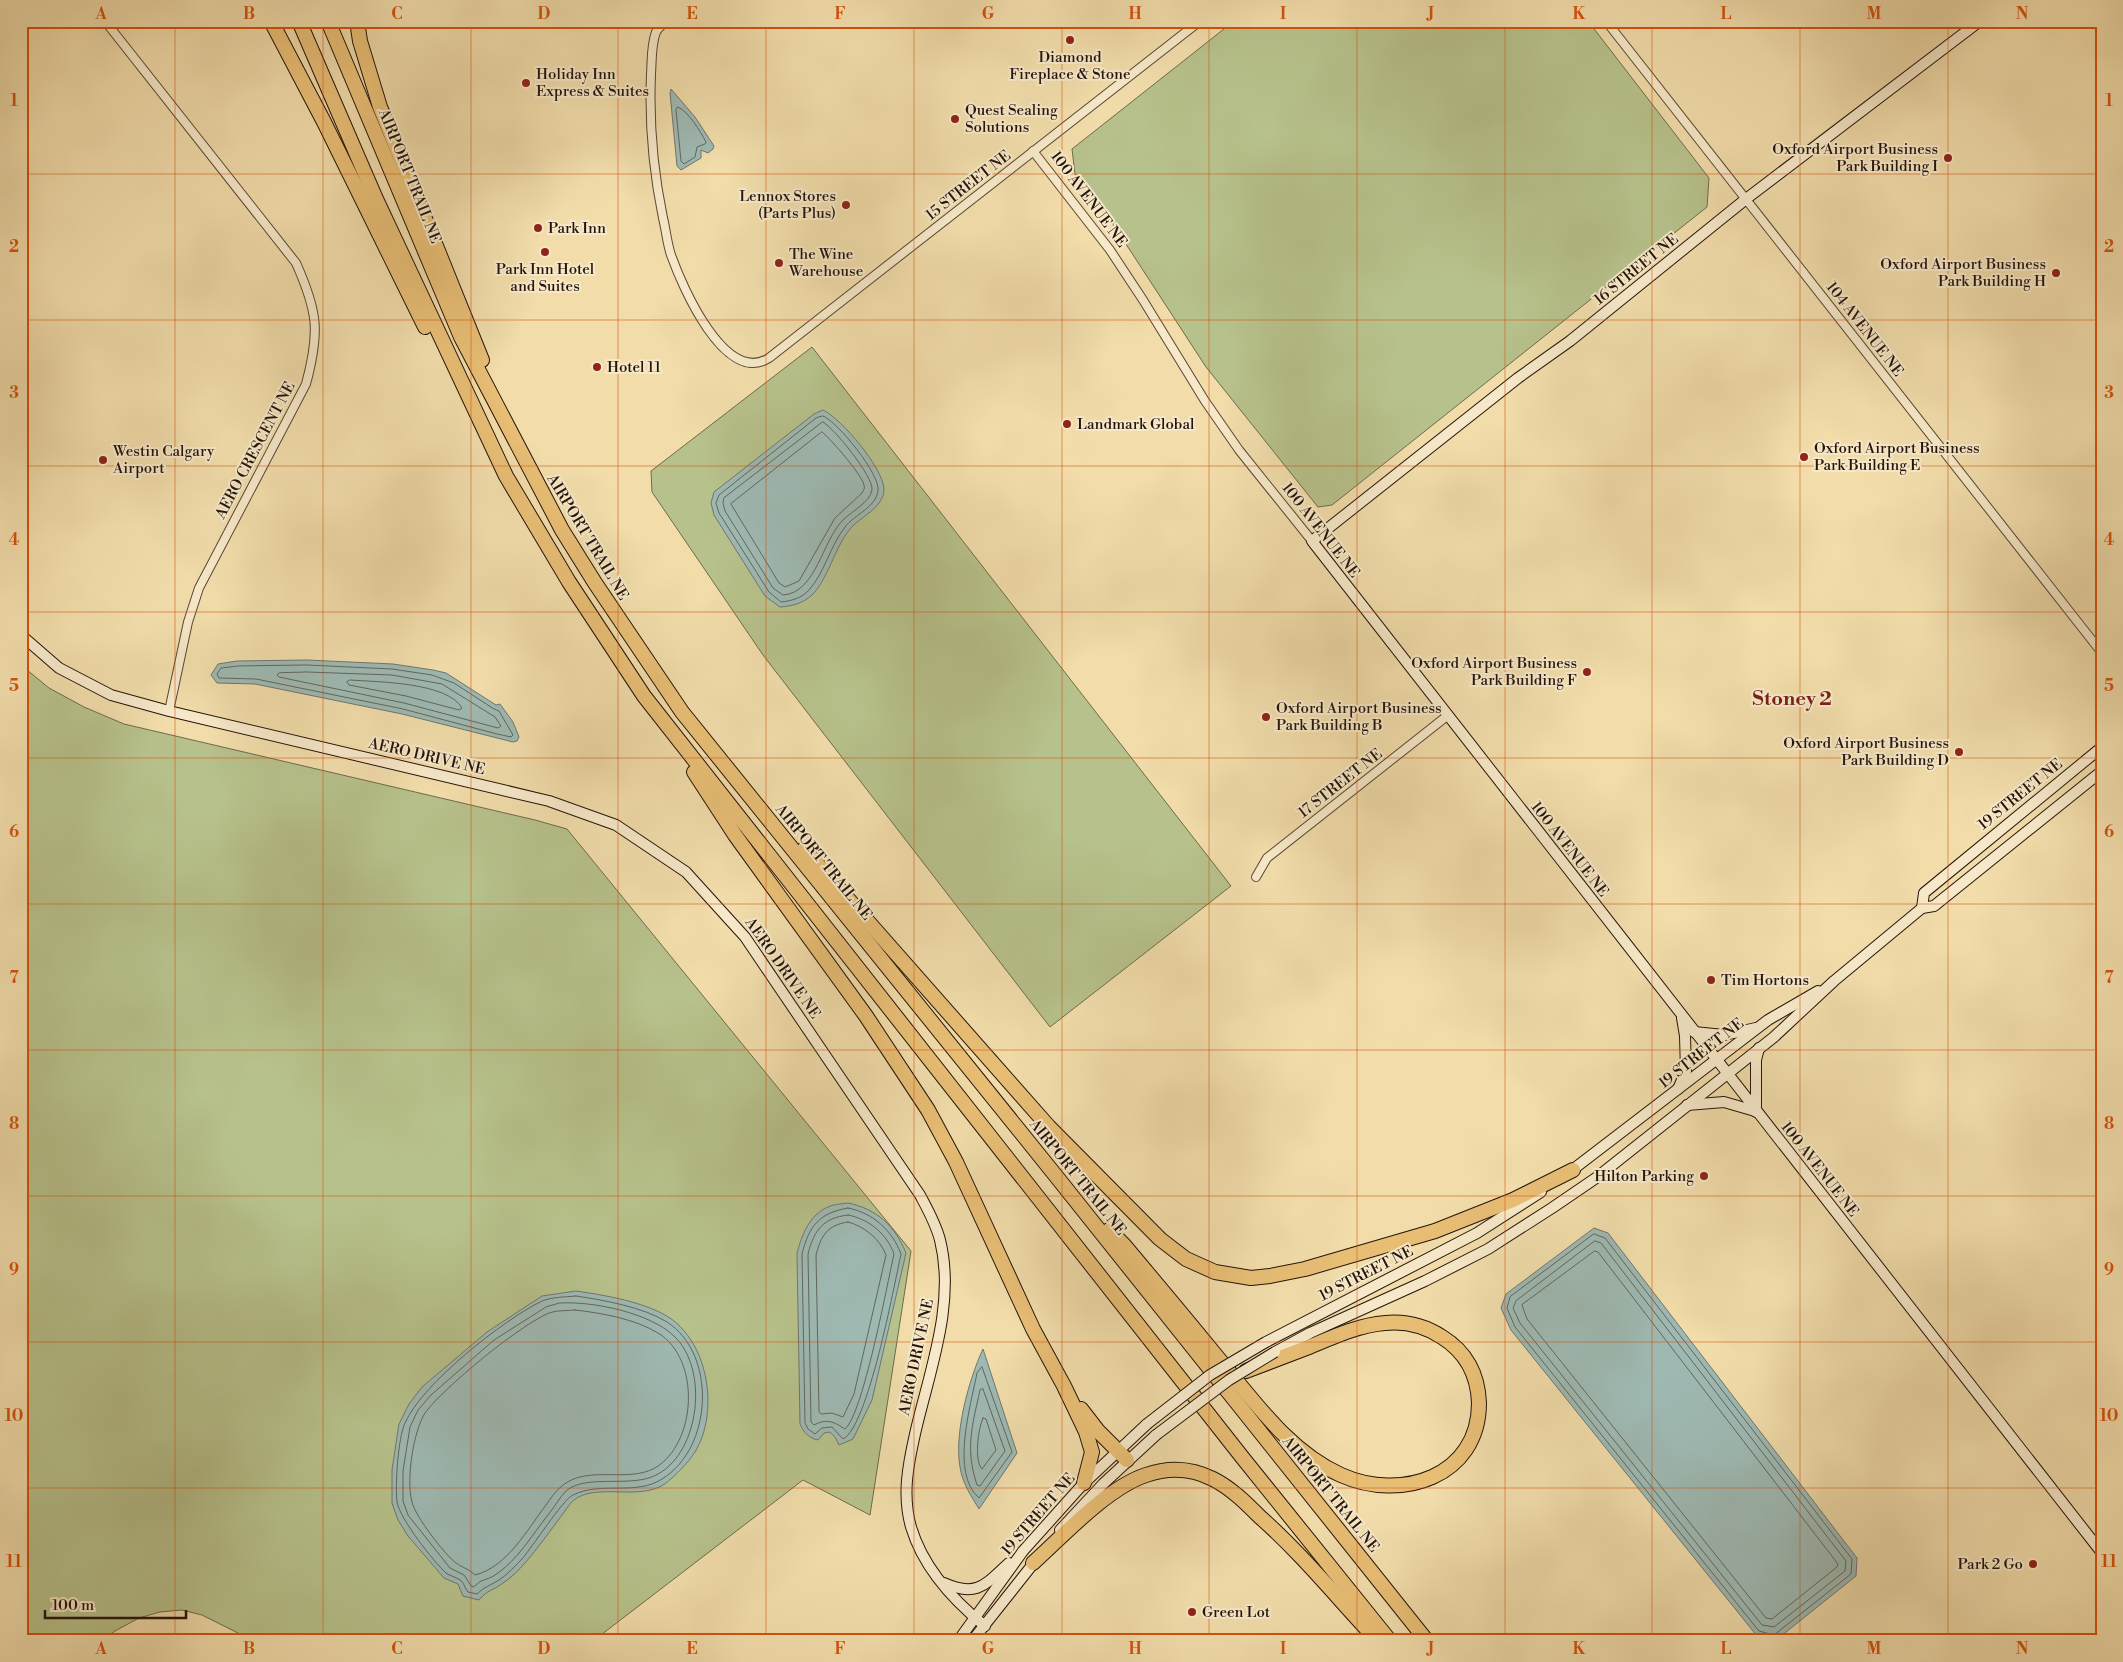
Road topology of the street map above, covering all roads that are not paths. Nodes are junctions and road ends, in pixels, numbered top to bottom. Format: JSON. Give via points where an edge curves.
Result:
{"nodes":[{"id":1,"x":105,"y":21,"type":"edge"},
{"id":2,"x":271,"y":21,"type":"edge"},
{"id":3,"x":299,"y":21,"type":"edge"},
{"id":4,"x":328,"y":21,"type":"edge"},
{"id":5,"x":357,"y":21,"type":"edge"},
{"id":6,"x":666,"y":21,"type":"edge"},
{"id":7,"x":1200,"y":21,"type":"edge"},
{"id":8,"x":1606,"y":21,"type":"edge"},
{"id":9,"x":1980,"y":21,"type":"edge"},
{"id":10,"x":1033,"y":152,"type":"junction"},
{"id":11,"x":1746,"y":199,"type":"junction"},
{"id":12,"x":506,"y":476,"type":"junction"},
{"id":13,"x":562,"y":530,"type":"junction"},
{"id":14,"x":1312,"y":541,"type":"junction"},
{"id":15,"x":21,"y":635,"type":"edge"},
{"id":16,"x":2102,"y":653,"type":"edge"},
{"id":17,"x":644,"y":696,"type":"junction"},
{"id":18,"x":169,"y":711,"type":"junction"},
{"id":19,"x":682,"y":712,"type":"junction"},
{"id":20,"x":1447,"y":716,"type":"junction"},
{"id":21,"x":2102,"y":747,"type":"edge"},
{"id":22,"x":2102,"y":772,"type":"edge"},
{"id":23,"x":1256,"y":877,"type":"dead end"},
{"id":24,"x":1922,"y":908,"type":"junction"},
{"id":25,"x":1834,"y":981,"type":"junction"},
{"id":26,"x":1682,"y":1018,"type":"junction"},
{"id":27,"x":1759,"y":1027,"type":"junction"},
{"id":28,"x":1694,"y":1032,"type":"junction"},
{"id":29,"x":1759,"y":1048,"type":"junction"},
{"id":30,"x":1716,"y":1060,"type":"junction"},
{"id":31,"x":1726,"y":1073,"type":"junction"},
{"id":32,"x":1678,"y":1091,"type":"junction"},
{"id":33,"x":1687,"y":1105,"type":"junction"},
{"id":34,"x":1756,"y":1112,"type":"junction"},
{"id":35,"x":1574,"y":1170,"type":"junction"},
{"id":36,"x":1056,"y":1176,"type":"junction"},
{"id":37,"x":1277,"y":1356,"type":"junction"},
{"id":38,"x":1238,"y":1374,"type":"joint"},
{"id":39,"x":1064,"y":1386,"type":"junction"},
{"id":40,"x":1123,"y":1455,"type":"junction"},
{"id":41,"x":1084,"y":1483,"type":"junction"},
{"id":42,"x":1023,"y":1551,"type":"junction"},
{"id":43,"x":2102,"y":1553,"type":"edge"},
{"id":44,"x":1033,"y":1563,"type":"junction"},
{"id":45,"x":940,"y":1581,"type":"junction"},
{"id":46,"x":975,"y":1618,"type":"junction"},
{"id":47,"x":985,"y":1626,"type":"junction"},
{"id":48,"x":958,"y":1641,"type":"edge"},
{"id":49,"x":972,"y":1641,"type":"edge"},
{"id":50,"x":1378,"y":1641,"type":"edge"},
{"id":51,"x":1390,"y":1641,"type":"edge"},
{"id":52,"x":1427,"y":1641,"type":"edge"}],
"edges":[{"from":1,"to":18,"type":"street","name":"AERO CRESCENT NE","via":[[296,263],[310,293],[316,322],[314,354],[306,384],[199,588],[188,622]]},
{"from":2,"to":12,"type":"highway","via":[[443,363]]},
{"from":3,"to":12,"type":"highway","via":[[376,199]]},
{"from":4,"to":13,"type":"highway","name":"AIRPORT TRAIL NE","via":[[460,337]]},
{"from":5,"to":13,"type":"highway","via":[[380,107],[472,338]]},
{"from":6,"to":10,"type":"street","name":"15 STREET NE","via":[[657,32],[652,51],[650,112],[659,196],[670,253],[704,325],[734,358],[749,364],[769,358]]},
{"from":7,"to":10,"type":"street","name":"15 STREET NE"},
{"from":8,"to":11,"type":"street","name":"104 AVENUE NE"},
{"from":9,"to":11,"type":"street","name":"16 STREET NE"},
{"from":10,"to":14,"type":"street","name":"100 AVENUE NE","via":[[1110,250],[1205,402],[1239,450]]},
{"from":11,"to":14,"type":"street","name":"16 STREET NE","via":[[1570,341],[1518,378]]},
{"from":11,"to":16,"type":"street","name":"104 AVENUE NE"},
{"from":12,"to":17,"type":"highway"},
{"from":13,"to":19,"type":"highway","name":"AIRPORT TRAIL NE"},
{"from":14,"to":20,"type":"street","name":"100 AVENUE NE"},
{"from":15,"to":18,"type":"street","name":"AERO DRIVE NE","via":[[58,668],[102,691]]},
{"from":17,"to":39,"type":"highway","via":[[735,835],[866,1016],[928,1110],[956,1162],[1033,1329]]},
{"from":17,"to":51,"type":"highway"},
{"from":18,"to":45,"type":"street","name":"AERO DRIVE NE","via":[[549,801],[616,825],[686,872],[745,936],[920,1195],[940,1239],[945,1279],[943,1310],[906,1473],[906,1492],[911,1528]]},
{"from":19,"to":35,"type":"highway","via":[[1049,1127],[1160,1239],[1186,1259],[1215,1272],[1234,1276],[1270,1276],[1305,1269],[1434,1232],[1513,1200]]},
{"from":19,"to":36,"type":"highway","name":"AIRPORT TRAIL NE"},
{"from":20,"to":23,"type":"street","name":"17 STREET NE","via":[[1267,858]]},
{"from":20,"to":26,"type":"street","name":"100 AVENUE NE"},
{"from":21,"to":24,"type":"street","name":"19 STREET NE","via":[[1924,893]]},
{"from":22,"to":24,"type":"street","name":"19 STREET NE","via":[[1934,906]]},
{"from":24,"to":25,"type":"street","name":"19 STREET NE"},
{"from":25,"to":27,"type":"street","name":"19 STREET NE"},
{"from":25,"to":29,"type":"street","name":"19 STREET NE"},
{"from":26,"to":28,"type":"street","name":"100 AVENUE NE"},
{"from":26,"to":32,"type":"street","via":[[1686,1071]]},
{"from":27,"to":28,"type":"street","via":[[1724,1035]]},
{"from":27,"to":30,"type":"street","name":"19 STREET NE"},
{"from":28,"to":30,"type":"street","name":"100 AVENUE NE"},
{"from":29,"to":31,"type":"street","name":"19 STREET NE"},
{"from":29,"to":34,"type":"street"},
{"from":30,"to":31,"type":"street","name":"100 AVENUE NE"},
{"from":30,"to":32,"type":"street","name":"19 STREET NE"},
{"from":31,"to":33,"type":"street","name":"19 STREET NE"},
{"from":31,"to":34,"type":"street","name":"100 AVENUE NE"},
{"from":32,"to":35,"type":"street","name":"19 STREET NE"},
{"from":33,"to":34,"type":"street","via":[[1724,1102]]},
{"from":33,"to":37,"type":"street","name":"19 STREET NE","via":[[1596,1178],[1488,1249],[1310,1333]]},
{"from":34,"to":43,"type":"street","name":"100 AVENUE NE"},
{"from":35,"to":40,"type":"street","name":"19 STREET NE","bridge":true,"via":[[1477,1233],[1266,1342],[1210,1376],[1147,1424]]},
{"from":36,"to":37,"type":"highway","via":[[1124,1245],[1268,1418],[1300,1449],[1322,1464],[1342,1475],[1383,1486],[1414,1484],[1448,1469],[1468,1446],[1476,1430],[1479,1397],[1475,1374],[1456,1348],[1436,1332],[1419,1325],[1384,1322]]},
{"from":36,"to":52,"type":"highway","name":"AIRPORT TRAIL NE"},
{"from":37,"to":38,"type":"highway","bridge":true},
{"from":38,"to":40,"type":"street","name":"19 STREET NE","bridge":true},
{"from":39,"to":40,"type":"highway","via":[[1098,1431]]},
{"from":39,"to":41,"type":"highway","via":[[1092,1452]]},
{"from":40,"to":41,"type":"street","name":"19 STREET NE"},
{"from":40,"to":44,"type":"street","name":"19 STREET NE"},
{"from":41,"to":42,"type":"street","name":"19 STREET NE"},
{"from":42,"to":45,"type":"street","via":[[979,1588],[962,1590]]},
{"from":42,"to":46,"type":"street","name":"19 STREET NE"},
{"from":44,"to":47,"type":"street","name":"19 STREET NE"},
{"from":44,"to":50,"type":"highway","via":[[1095,1508],[1129,1483],[1168,1469],[1196,1472],[1214,1479],[1269,1524]]},
{"from":45,"to":46,"type":"street","name":"AERO DRIVE NE"},
{"from":46,"to":47,"type":"street","name":"AERO DRIVE NE"},
{"from":46,"to":48,"type":"street","name":"19 STREET NE"},
{"from":47,"to":49,"type":"street","name":"19 STREET NE"}]}
